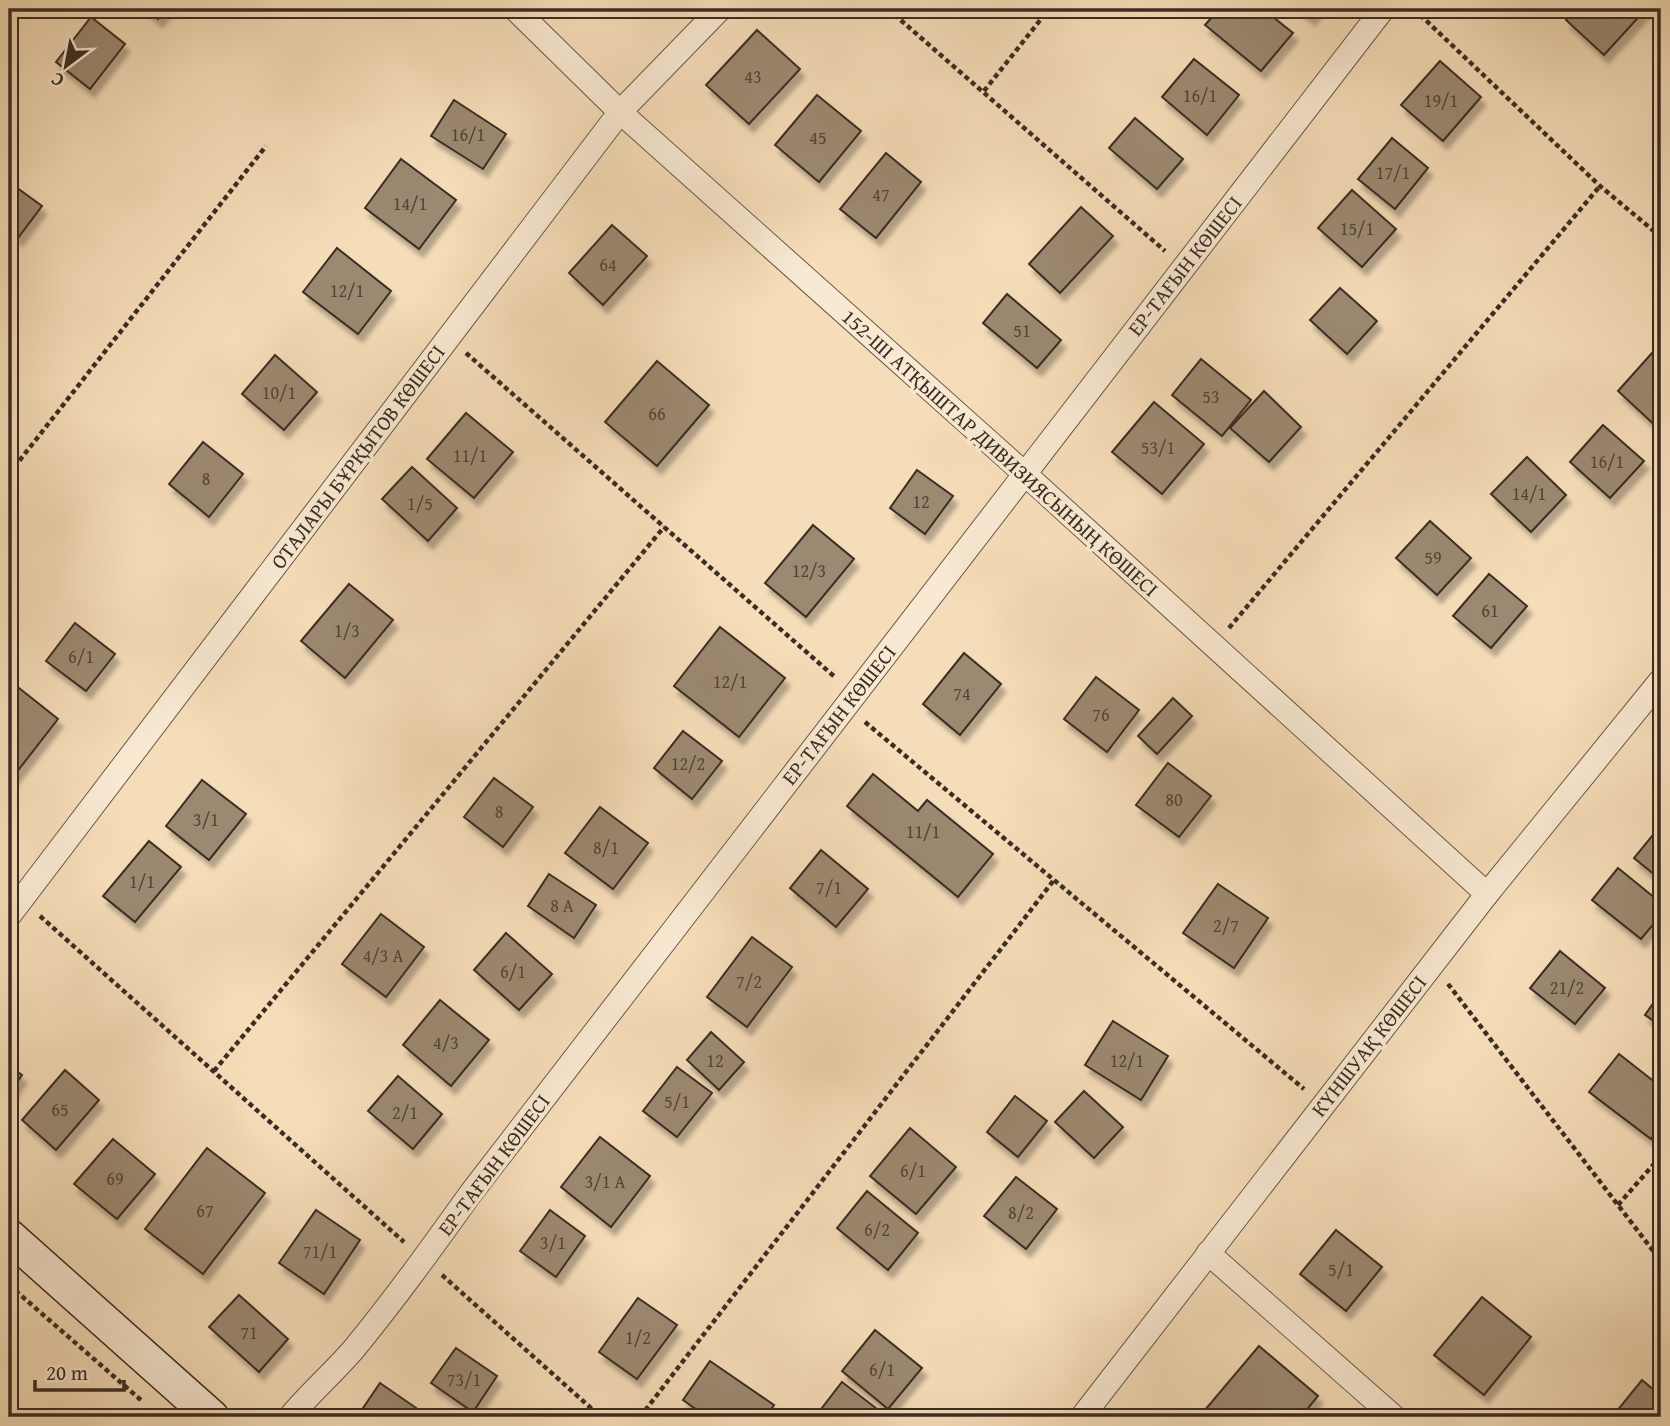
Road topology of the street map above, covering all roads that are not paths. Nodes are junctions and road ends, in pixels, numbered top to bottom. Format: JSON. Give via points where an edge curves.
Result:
{"nodes":[{"id":1,"x":515,"y":9,"type":"edge"},
{"id":2,"x":720,"y":9,"type":"edge"},
{"id":3,"x":1383,"y":9,"type":"edge"},
{"id":4,"x":621,"y":112,"type":"junction"},
{"id":5,"x":1025,"y":474,"type":"junction"},
{"id":6,"x":1661,"y":680,"type":"edge"},
{"id":7,"x":1487,"y":894,"type":"junction"},
{"id":8,"x":15,"y":907,"type":"edge"},
{"id":9,"x":9,"y":1236,"type":"edge"},
{"id":10,"x":1208,"y":1253,"type":"junction"},
{"id":11,"x":212,"y":1417,"type":"edge"},
{"id":12,"x":290,"y":1417,"type":"edge"},
{"id":13,"x":1082,"y":1417,"type":"edge"},
{"id":14,"x":1394,"y":1417,"type":"edge"}],
"edges":[{"from":1,"to":4,"type":"street","name":"152-ШІ АТҚЫШТАР ДИВИЗИЯСЫНЫҢ КӨШЕСІ"},
{"from":2,"to":4,"type":"street","name":"ОТАЛАРЫ БҰРҚЫТОВ КӨШЕСІ"},
{"from":3,"to":5,"type":"street","name":"ЕР-ТАҒЫН КӨШЕСІ"},
{"from":4,"to":5,"type":"street","name":"152-ШІ АТҚЫШТАР ДИВИЗИЯСЫНЫҢ КӨШЕСІ"},
{"from":4,"to":8,"type":"street","name":"ОТАЛАРЫ БҰРҚЫТОВ КӨШЕСІ"},
{"from":5,"to":7,"type":"street","name":"152-ШІ АТҚЫШТАР ДИВИЗИЯСЫНЫҢ КӨШЕСІ"},
{"from":5,"to":12,"type":"street","name":"ЕР-ТАҒЫН КӨШЕСІ","via":[[424,1259],[350,1353]]},
{"from":6,"to":7,"type":"street","name":"КҮНШУАҚ КӨШЕСІ"},
{"from":7,"to":10,"type":"street","name":"КҮНШУАҚ КӨШЕСІ"},
{"from":9,"to":11,"type":"street"},
{"from":10,"to":13,"type":"street","name":"КҮНШУАҚ КӨШЕСІ"},
{"from":10,"to":14,"type":"street"}]}
